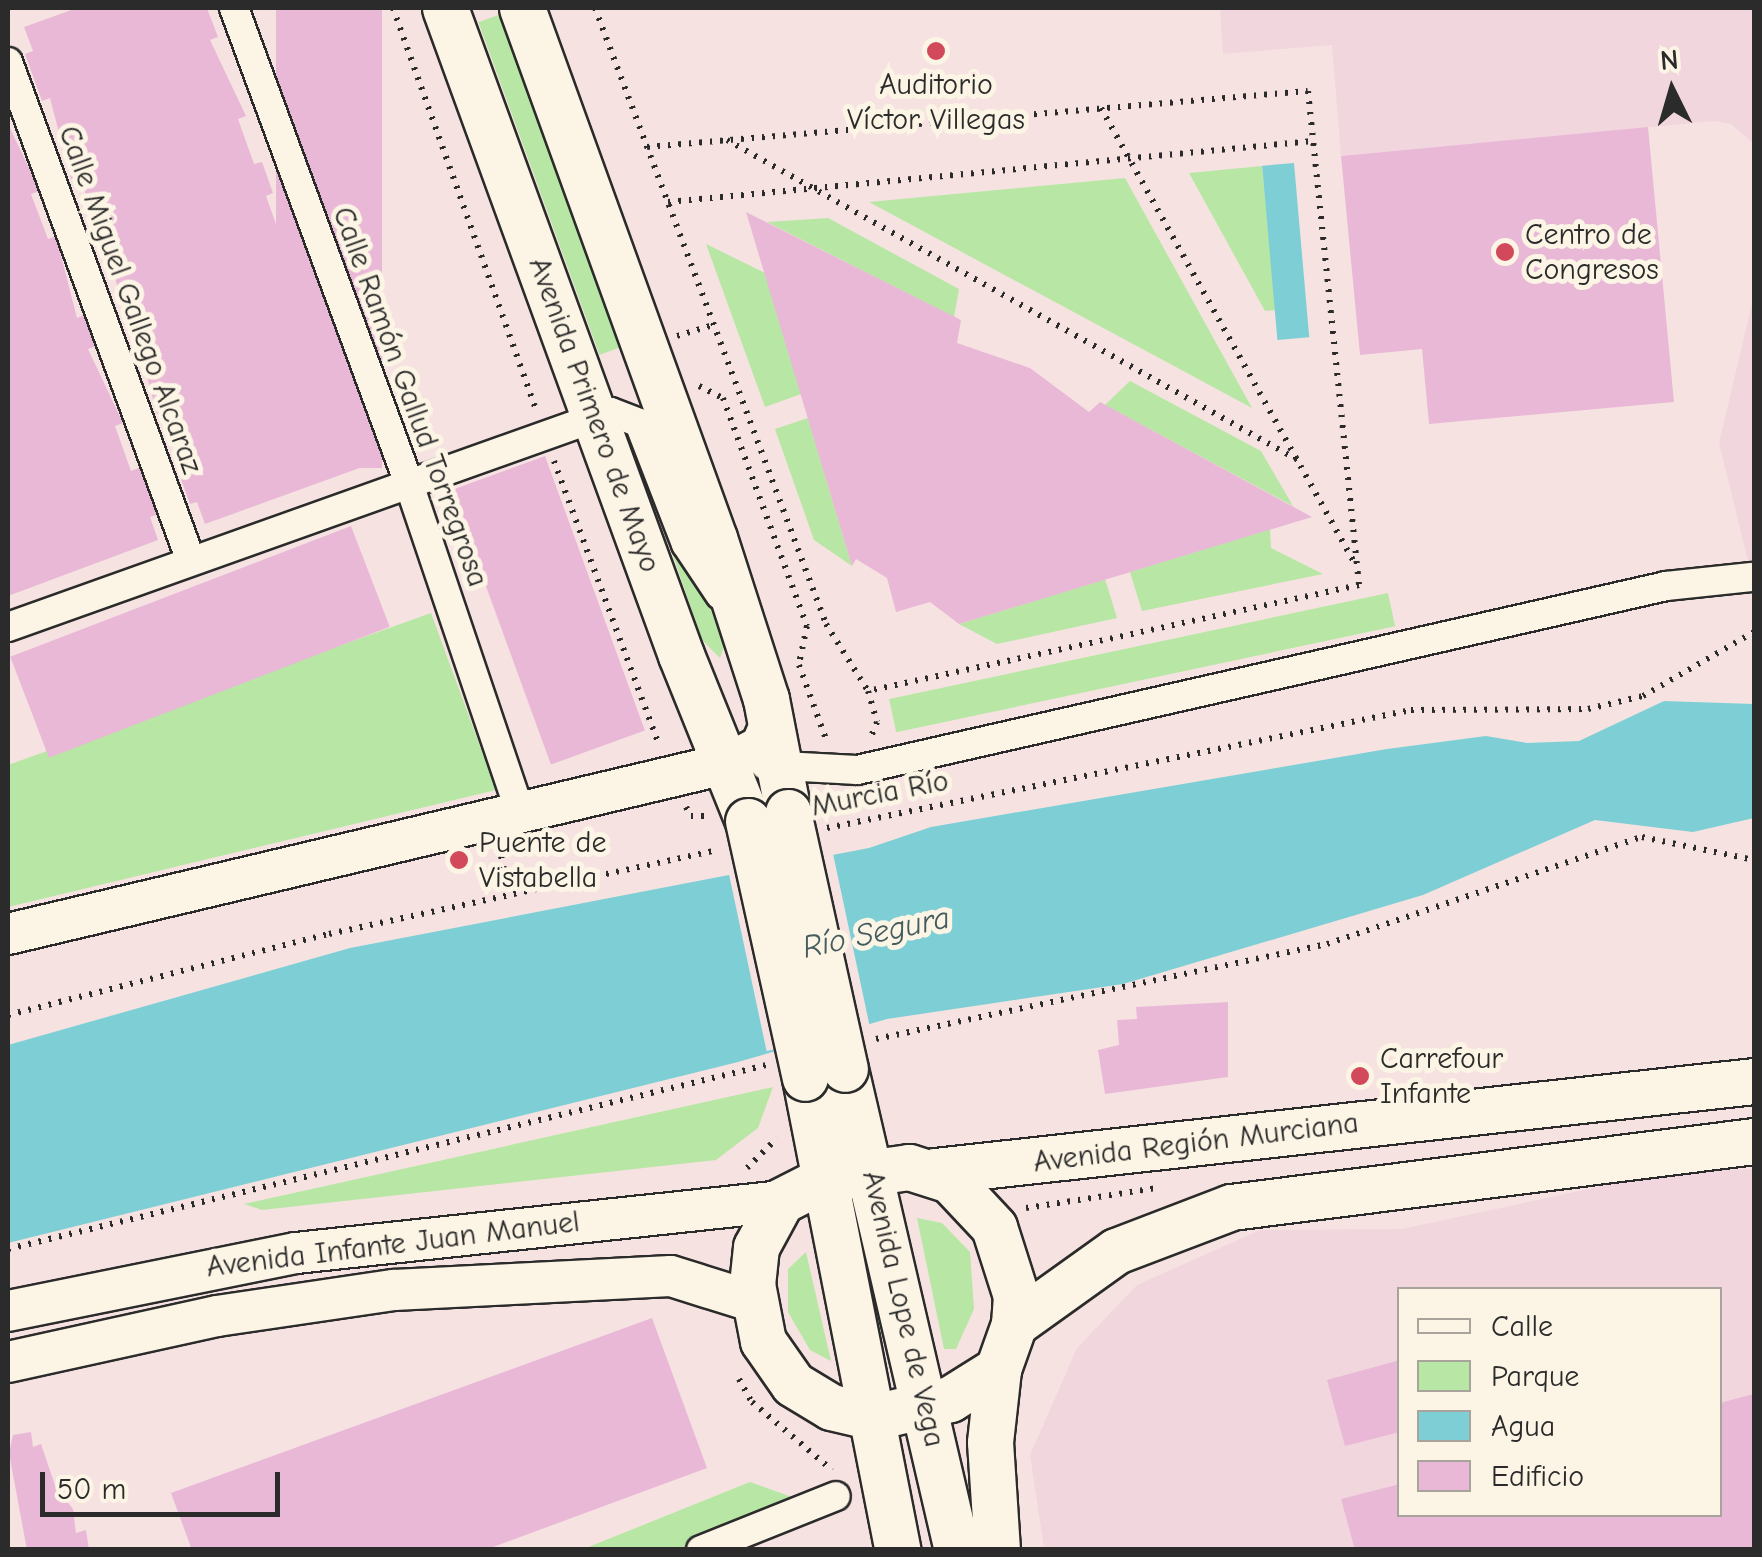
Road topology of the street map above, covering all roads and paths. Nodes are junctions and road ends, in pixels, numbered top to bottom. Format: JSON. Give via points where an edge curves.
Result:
{"nodes":[{"id":1,"x":234,"y":8,"type":"edge"},
{"id":2,"x":445,"y":8,"type":"edge"},
{"id":3,"x":522,"y":8,"type":"edge"},
{"id":4,"x":595,"y":8,"type":"edge"},
{"id":5,"x":8,"y":62,"type":"edge"},
{"id":6,"x":1101,"y":108,"type":"junction"},
{"id":7,"x":726,"y":140,"type":"junction"},
{"id":8,"x":1313,"y":140,"type":"junction"},
{"id":9,"x":647,"y":147,"type":"junction"},
{"id":10,"x":1132,"y":158,"type":"junction"},
{"id":11,"x":812,"y":189,"type":"junction"},
{"id":12,"x":668,"y":202,"type":"junction"},
{"id":13,"x":594,"y":416,"type":"junction"},
{"id":14,"x":1298,"y":460,"type":"junction"},
{"id":15,"x":408,"y":481,"type":"junction"},
{"id":16,"x":191,"y":560,"type":"junction"},
{"id":17,"x":1357,"y":567,"type":"junction"},
{"id":18,"x":1752,"y":577,"type":"dead end"},
{"id":19,"x":8,"y":628,"type":"edge"},
{"id":20,"x":744,"y":629,"type":"junction"},
{"id":21,"x":1754,"y":632,"type":"edge"},
{"id":22,"x":868,"y":691,"type":"junction"},
{"id":23,"x":776,"y":744,"type":"junction"},
{"id":24,"x":729,"y":763,"type":"junction"},
{"id":25,"x":858,"y":770,"type":"junction"},
{"id":26,"x":520,"y":810,"type":"junction"},
{"id":27,"x":767,"y":828,"type":"junction"},
{"id":28,"x":502,"y":856,"type":"dead end"},
{"id":29,"x":1754,"y":860,"type":"edge"},
{"id":30,"x":510,"y":895,"type":"junction"},
{"id":31,"x":8,"y":934,"type":"edge"},
{"id":32,"x":8,"y":1015,"type":"edge"},
{"id":33,"x":824,"y":1062,"type":"junction"},
{"id":34,"x":1754,"y":1081,"type":"edge"},
{"id":35,"x":1754,"y":1141,"type":"edge"},
{"id":36,"x":870,"y":1169,"type":"junction"},
{"id":37,"x":935,"y":1171,"type":"junction"},
{"id":38,"x":824,"y":1179,"type":"junction"},
{"id":39,"x":781,"y":1202,"type":"junction"},
{"id":40,"x":8,"y":1249,"type":"edge"},
{"id":41,"x":754,"y":1302,"type":"junction"},
{"id":42,"x":8,"y":1311,"type":"edge"},
{"id":43,"x":1014,"y":1324,"type":"junction"},
{"id":44,"x":14,"y":1362,"type":"edge"},
{"id":45,"x":998,"y":1369,"type":"junction"},
{"id":46,"x":927,"y":1404,"type":"junction"},
{"id":47,"x":874,"y":1417,"type":"junction"},
{"id":48,"x":836,"y":1496,"type":"dead end"},
{"id":49,"x":898,"y":1549,"type":"edge"},
{"id":50,"x":701,"y":1550,"type":"edge"},
{"id":51,"x":957,"y":1550,"type":"edge"},
{"id":52,"x":997,"y":1550,"type":"edge"}],
"edges":[{"from":1,"to":15,"type":"street","name":"Calle Ramón Gallud Torregrosa"},
{"from":2,"to":13,"type":"main road","name":"Avenida Primero de Mayo"},
{"from":3,"to":20,"type":"main road"},
{"from":4,"to":9,"type":"path"},
{"from":5,"to":16,"type":"street","name":"Calle Miguel Gallego Alcaraz"},
{"from":6,"to":7,"type":"path"},
{"from":6,"to":8,"type":"path","via":[[1308,90]]},
{"from":6,"to":10,"type":"path"},
{"from":7,"to":9,"type":"path"},
{"from":7,"to":11,"type":"path"},
{"from":8,"to":10,"type":"path"},
{"from":8,"to":17,"type":"path"},
{"from":9,"to":12,"type":"path"},
{"from":10,"to":11,"type":"path"},
{"from":10,"to":14,"type":"path"},
{"from":11,"to":12,"type":"path"},
{"from":11,"to":14,"type":"path"},
{"from":12,"to":22,"type":"path","via":[[826,624]]},
{"from":13,"to":15,"type":"street"},
{"from":13,"to":20,"type":"street","via":[[619,412],[639,423],[691,553]]},
{"from":13,"to":24,"type":"main road","name":"Avenida Primero de Mayo","via":[[681,655]]},
{"from":14,"to":17,"type":"path"},
{"from":15,"to":16,"type":"street"},
{"from":15,"to":26,"type":"street","name":"Calle Ramón Gallud Torregrosa"},
{"from":16,"to":19,"type":"street"},
{"from":17,"to":22,"type":"path","via":[[1359,585]]},
{"from":18,"to":25,"type":"street","via":[[1666,586]]},
{"from":20,"to":23,"type":"main road"},
{"from":21,"to":27,"type":"path","name":"Murcia Río","via":[[1643,696],[1588,709],[1410,710]]},
{"from":22,"to":25,"type":"path","via":[[877,722]]},
{"from":23,"to":24,"type":"main road"},
{"from":23,"to":25,"type":"street"},
{"from":23,"to":27,"type":"main road"},
{"from":24,"to":26,"type":"main road"},
{"from":24,"to":27,"type":"main road","name":"Avenida Primero de Mayo"},
{"from":26,"to":31,"type":"main road"},
{"from":27,"to":30,"type":"path","name":"Murcia Río"},
{"from":27,"to":33,"type":"main road","bridge":true},
{"from":28,"to":30,"type":"path"},
{"from":29,"to":33,"type":"path","via":[[1642,837],[1327,944]]},
{"from":30,"to":32,"type":"path","name":"Murcia Río"},
{"from":33,"to":36,"type":"main road","name":"Avenida Lope de Vega"},
{"from":33,"to":38,"type":"main road","name":"Avenida Lope de Vega"},
{"from":33,"to":40,"type":"path"},
{"from":34,"to":37,"type":"main road","name":"Avenida Región Murciana"},
{"from":35,"to":43,"type":"main road","via":[[1231,1207],[1116,1250]]},
{"from":36,"to":37,"type":"main road","name":"Avenida Región Murciana"},
{"from":36,"to":38,"type":"main road","name":"Avenida Región Murciana"},
{"from":36,"to":46,"type":"main road","name":"Avenida Lope de Vega"},
{"from":37,"to":43,"type":"main road","via":[[980,1206],[1002,1243],[1014,1277]]},
{"from":38,"to":39,"type":"main road","name":"Avenida Región Murciana"},
{"from":38,"to":47,"type":"main road","name":"Avenida Lope de Vega"},
{"from":39,"to":41,"type":"main road","via":[[756,1247]]},
{"from":39,"to":42,"type":"main road","name":"Avenida Infante Juan Manuel","via":[[296,1254]]},
{"from":41,"to":44,"type":"main road","name":"Avenida Infante Juan Manuel","via":[[671,1276],[394,1290],[217,1316]]},
{"from":41,"to":47,"type":"main road","via":[[763,1341],[793,1384],[831,1406]]},
{"from":43,"to":45,"type":"main road"},
{"from":45,"to":46,"type":"main road","via":[[968,1392]]},
{"from":45,"to":52,"type":"main road","via":[[990,1442]]},
{"from":46,"to":47,"type":"main road"},
{"from":46,"to":51,"type":"main road","name":"Avenida Lope de Vega"},
{"from":47,"to":49,"type":"main road","name":"Avenida Lope de Vega"},
{"from":48,"to":50,"type":"street"}]}
